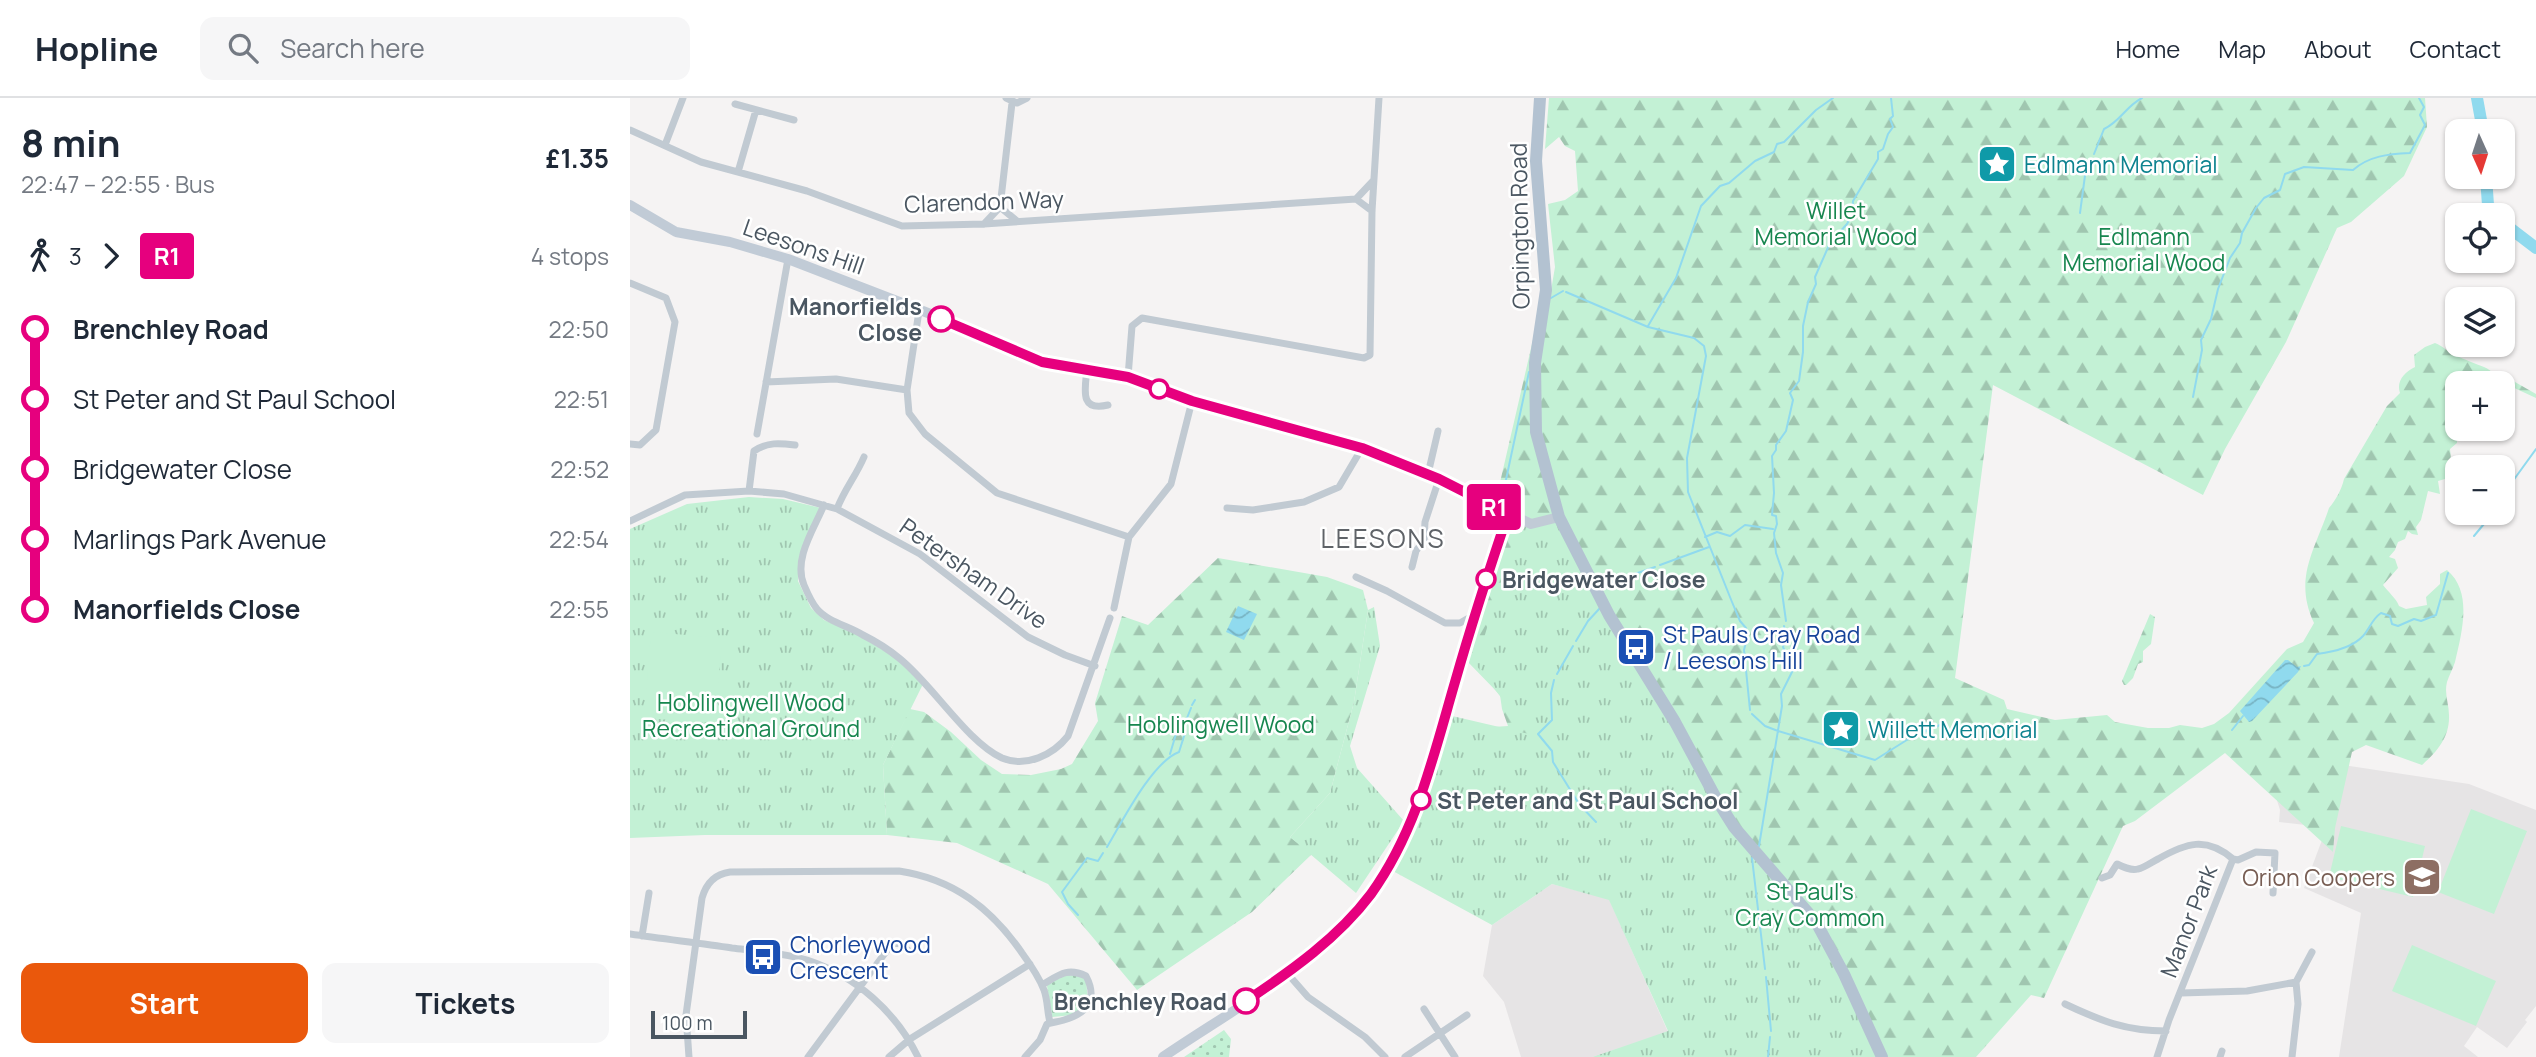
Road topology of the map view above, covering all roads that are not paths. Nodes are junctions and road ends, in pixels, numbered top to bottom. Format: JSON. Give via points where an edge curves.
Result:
{"nodes":[{"id":1,"x":683,"y":98,"type":"edge"},
{"id":2,"x":1027,"y":98,"type":"edge"},
{"id":3,"x":1379,"y":98,"type":"edge"},
{"id":4,"x":1540,"y":98,"type":"edge"},
{"id":5,"x":1009,"y":100,"type":"edge"},
{"id":6,"x":736,"y":104,"type":"dead end"},
{"id":7,"x":756,"y":110,"type":"junction"},
{"id":8,"x":794,"y":120,"type":"dead end"},
{"id":9,"x":630,"y":130,"type":"edge"},
{"id":10,"x":665,"y":145,"type":"junction"},
{"id":11,"x":738,"y":172,"type":"junction"},
{"id":12,"x":1374,"y":181,"type":"junction"},
{"id":13,"x":1356,"y":199,"type":"junction"},
{"id":14,"x":630,"y":205,"type":"edge"},
{"id":15,"x":1000,"y":208,"type":"junction"},
{"id":16,"x":1372,"y":211,"type":"junction"},
{"id":17,"x":1017,"y":221,"type":"junction"},
{"id":18,"x":984,"y":224,"type":"junction"},
{"id":19,"x":788,"y":259,"type":"junction"},
{"id":20,"x":630,"y":283,"type":"edge"},
{"id":21,"x":919,"y":311,"type":"junction"},
{"id":22,"x":1087,"y":369,"type":"junction"},
{"id":23,"x":1128,"y":377,"type":"junction"},
{"id":24,"x":766,"y":382,"type":"junction"},
{"id":25,"x":907,"y":390,"type":"junction"},
{"id":26,"x":1192,"y":401,"type":"junction"},
{"id":27,"x":1108,"y":405,"type":"dead end"},
{"id":28,"x":1438,"y":431,"type":"dead end"},
{"id":29,"x":757,"y":434,"type":"dead end"},
{"id":30,"x":630,"y":444,"type":"edge"},
{"id":31,"x":795,"y":445,"type":"dead end"},
{"id":32,"x":1362,"y":448,"type":"junction"},
{"id":33,"x":864,"y":457,"type":"dead end"},
{"id":34,"x":1433,"y":476,"type":"junction"},
{"id":35,"x":749,"y":491,"type":"junction"},
{"id":36,"x":824,"y":505,"type":"junction"},
{"id":37,"x":1227,"y":508,"type":"dead end"},
{"id":38,"x":837,"y":509,"type":"junction"},
{"id":39,"x":1508,"y":514,"type":"junction"},
{"id":40,"x":1559,"y":517,"type":"junction"},
{"id":41,"x":630,"y":521,"type":"edge"},
{"id":42,"x":1129,"y":537,"type":"junction"},
{"id":43,"x":1412,"y":567,"type":"dead end"},
{"id":44,"x":1356,"y":577,"type":"dead end"},
{"id":45,"x":1114,"y":608,"type":"dead end"},
{"id":46,"x":1474,"y":615,"type":"junction"},
{"id":47,"x":1110,"y":618,"type":"dead end"},
{"id":48,"x":1095,"y":666,"type":"junction"},
{"id":49,"x":2233,"y":859,"type":"junction"},
{"id":50,"x":2102,"y":878,"type":"dead end"},
{"id":51,"x":2273,"y":893,"type":"dead end"},
{"id":52,"x":645,"y":898,"type":"dead end"},
{"id":53,"x":630,"y":934,"type":"edge"},
{"id":54,"x":642,"y":936,"type":"junction"},
{"id":55,"x":696,"y":943,"type":"junction"},
{"id":56,"x":908,"y":950,"type":"dead end"},
{"id":57,"x":2312,"y":952,"type":"dead end"},
{"id":58,"x":1030,"y":964,"type":"junction"},
{"id":59,"x":1287,"y":973,"type":"junction"},
{"id":60,"x":2296,"y":982,"type":"junction"},
{"id":61,"x":1042,"y":985,"type":"junction"},
{"id":62,"x":860,"y":987,"type":"junction"},
{"id":63,"x":2181,"y":993,"type":"junction"},
{"id":64,"x":2065,"y":1004,"type":"dead end"},
{"id":65,"x":1424,"y":1009,"type":"dead end"},
{"id":66,"x":1467,"y":1015,"type":"dead end"},
{"id":67,"x":1049,"y":1022,"type":"junction"},
{"id":68,"x":2166,"y":1031,"type":"junction"},
{"id":69,"x":1440,"y":1033,"type":"junction"},
{"id":70,"x":909,"y":1040,"type":"junction"},
{"id":71,"x":689,"y":1057,"type":"edge"},
{"id":72,"x":808,"y":1057,"type":"edge"},
{"id":73,"x":889,"y":1057,"type":"edge"},
{"id":74,"x":918,"y":1057,"type":"edge"},
{"id":75,"x":1024,"y":1057,"type":"edge"},
{"id":76,"x":1163,"y":1057,"type":"edge"},
{"id":77,"x":1385,"y":1057,"type":"edge"},
{"id":78,"x":1405,"y":1057,"type":"edge"},
{"id":79,"x":1455,"y":1057,"type":"edge"},
{"id":80,"x":1882,"y":1057,"type":"edge"},
{"id":81,"x":2157,"y":1057,"type":"edge"},
{"id":82,"x":2292,"y":1057,"type":"edge"}],
"edges":[{"from":1,"to":10,"type":"street"},
{"from":2,"to":5,"type":"street","via":[[1021,103]]},
{"from":3,"to":12,"type":"street"},
{"from":4,"to":40,"type":"main road","name":"Orpington Road","via":[[1536,162],[1546,290],[1535,363],[1536,432]]},
{"from":5,"to":15,"type":"street"},
{"from":6,"to":7,"type":"street"},
{"from":7,"to":8,"type":"street"},
{"from":7,"to":11,"type":"street"},
{"from":9,"to":10,"type":"street","name":"Clarendon Way"},
{"from":10,"to":11,"type":"street","name":"Clarendon Way"},
{"from":11,"to":18,"type":"street","name":"Clarendon Way","via":[[807,191],[902,226]]},
{"from":12,"to":13,"type":"street"},
{"from":12,"to":16,"type":"street"},
{"from":13,"to":16,"type":"street"},
{"from":13,"to":17,"type":"street","name":"Clarendon Way"},
{"from":14,"to":19,"type":"street","name":"Leesons Hill","via":[[676,232]]},
{"from":15,"to":17,"type":"street"},
{"from":15,"to":18,"type":"street"},
{"from":16,"to":23,"type":"street","via":[[1370,355],[1364,358],[1142,318],[1132,326]]},
{"from":17,"to":18,"type":"street","name":"Clarendon Way"},
{"from":19,"to":21,"type":"street","name":"Leesons Hill"},
{"from":19,"to":24,"type":"street"},
{"from":20,"to":30,"type":"street","via":[[666,298],[675,322],[656,430],[640,445]]},
{"from":21,"to":22,"type":"street","name":"Leesons Hill","via":[[1042,362]]},
{"from":21,"to":25,"type":"street"},
{"from":22,"to":23,"type":"street","name":"Leesons Hill"},
{"from":22,"to":27,"type":"street","via":[[1084,395],[1098,407]]},
{"from":23,"to":26,"type":"street","name":"Leesons Hill"},
{"from":24,"to":25,"type":"street","via":[[836,379]]},
{"from":24,"to":29,"type":"street"},
{"from":25,"to":42,"type":"street","via":[[909,413],[925,434],[997,493]]},
{"from":26,"to":32,"type":"street","name":"Leesons Hill"},
{"from":26,"to":42,"type":"street","via":[[1171,484]]},
{"from":28,"to":34,"type":"street"},
{"from":31,"to":35,"type":"street","via":[[776,443],[754,451]]},
{"from":32,"to":34,"type":"street","name":"Leesons Hill"},
{"from":32,"to":37,"type":"street","via":[[1339,486],[1304,502],[1253,510]]},
{"from":33,"to":38,"type":"street"},
{"from":34,"to":39,"type":"street","name":"Leesons Hill"},
{"from":34,"to":43,"type":"street","via":[[1424,540]]},
{"from":35,"to":36,"type":"street","name":"Petersham Drive"},
{"from":35,"to":41,"type":"street","name":"Petersham Drive","via":[[685,495]]},
{"from":36,"to":38,"type":"street","name":"Petersham Drive"},
{"from":36,"to":48,"type":"street","via":[[802,555],[803,583],[817,609],[899,657],[980,743],[1002,758],[1029,760],[1060,746],[1072,728]]},
{"from":38,"to":48,"type":"street","name":"Petersham Drive","via":[[920,554],[1028,637]]},
{"from":39,"to":40,"type":"street","name":"Leesons Hill","via":[[1531,524]]},
{"from":39,"to":46,"type":"street"},
{"from":40,"to":80,"type":"main road","name":"Orpington Road","via":[[1609,615],[1734,827],[1799,900],[1828,943]]},
{"from":42,"to":45,"type":"street"},
{"from":44,"to":46,"type":"street","via":[[1445,624]]},
{"from":46,"to":59,"type":"street","via":[[1427,782],[1397,853],[1348,920]]},
{"from":47,"to":48,"type":"street"},
{"from":49,"to":50,"type":"street","name":"Manor Park","via":[[2213,846],[2185,845],[2138,870],[2117,864]]},
{"from":49,"to":51,"type":"street","via":[[2256,852],[2275,853]]},
{"from":49,"to":63,"type":"street","name":"Manor Park"},
{"from":52,"to":54,"type":"street"},
{"from":53,"to":54,"type":"street"},
{"from":54,"to":55,"type":"street"},
{"from":55,"to":58,"type":"street","via":[[703,893],[724,872],[899,871],[931,878],[969,896],[999,922]]},
{"from":55,"to":62,"type":"street","via":[[804,960]]},
{"from":55,"to":71,"type":"street","via":[[686,1015]]},
{"from":56,"to":62,"type":"street","via":[[897,942],[891,945]]},
{"from":57,"to":60,"type":"street"},
{"from":58,"to":61,"type":"street"},
{"from":58,"to":70,"type":"street"},
{"from":59,"to":76,"type":"street"},
{"from":59,"to":77,"type":"street","via":[[1308,997]]},
{"from":60,"to":63,"type":"street","via":[[2248,991]]},
{"from":60,"to":82,"type":"street"},
{"from":61,"to":67,"type":"street"},
{"from":61,"to":67,"type":"street","via":[[1074,970],[1086,976],[1093,992],[1084,1010],[1066,1020]]},
{"from":62,"to":70,"type":"street","via":[[882,1005]]},
{"from":62,"to":72,"type":"street"},
{"from":63,"to":68,"type":"street","name":"Manor Park"},
{"from":64,"to":68,"type":"street","via":[[2113,1026]]},
{"from":65,"to":69,"type":"street"},
{"from":66,"to":69,"type":"street"},
{"from":67,"to":75,"type":"street","via":[[1037,1045]]},
{"from":68,"to":81,"type":"street","name":"Manor Park"},
{"from":69,"to":78,"type":"street"},
{"from":69,"to":79,"type":"street"},
{"from":70,"to":73,"type":"street"},
{"from":70,"to":74,"type":"street"}]}
